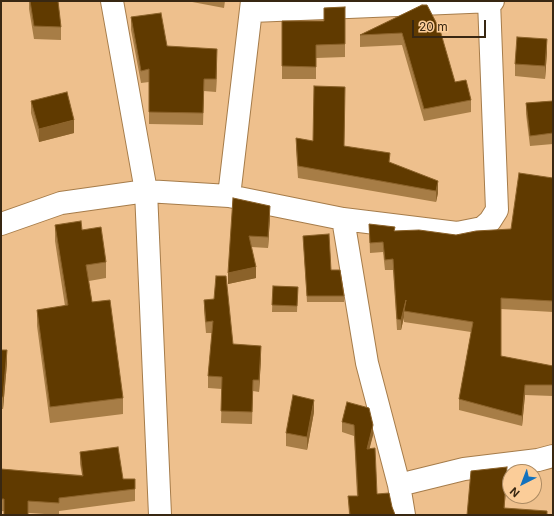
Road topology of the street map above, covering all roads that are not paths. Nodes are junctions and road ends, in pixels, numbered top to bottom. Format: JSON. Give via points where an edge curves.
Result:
{"nodes":[{"id":1,"x":112,"y":1,"type":"edge"},
{"id":2,"x":489,"y":1,"type":"edge"},
{"id":3,"x":493,"y":1,"type":"edge"},
{"id":4,"x":252,"y":6,"type":"edge"},
{"id":5,"x":146,"y":191,"type":"junction"},
{"id":6,"x":229,"y":196,"type":"junction"},
{"id":7,"x":343,"y":219,"type":"junction"},
{"id":8,"x":1,"y":224,"type":"edge"},
{"id":9,"x":553,"y":456,"type":"edge"},
{"id":10,"x":399,"y":485,"type":"junction"},
{"id":11,"x":160,"y":515,"type":"edge"},
{"id":12,"x":404,"y":515,"type":"edge"}],
"edges":[{"from":1,"to":5,"type":"street"},
{"from":2,"to":3,"type":"street"},
{"from":2,"to":4,"type":"street"},
{"from":2,"to":7,"type":"street","via":[[497,210],[490,221],[482,228],[457,233]]},
{"from":4,"to":6,"type":"street"},
{"from":5,"to":6,"type":"street"},
{"from":5,"to":8,"type":"street","via":[[62,203]]},
{"from":5,"to":11,"type":"street"},
{"from":6,"to":7,"type":"street"},
{"from":7,"to":10,"type":"street","via":[[367,363]]},
{"from":9,"to":10,"type":"street","via":[[464,469]]},
{"from":10,"to":12,"type":"street"}]}
